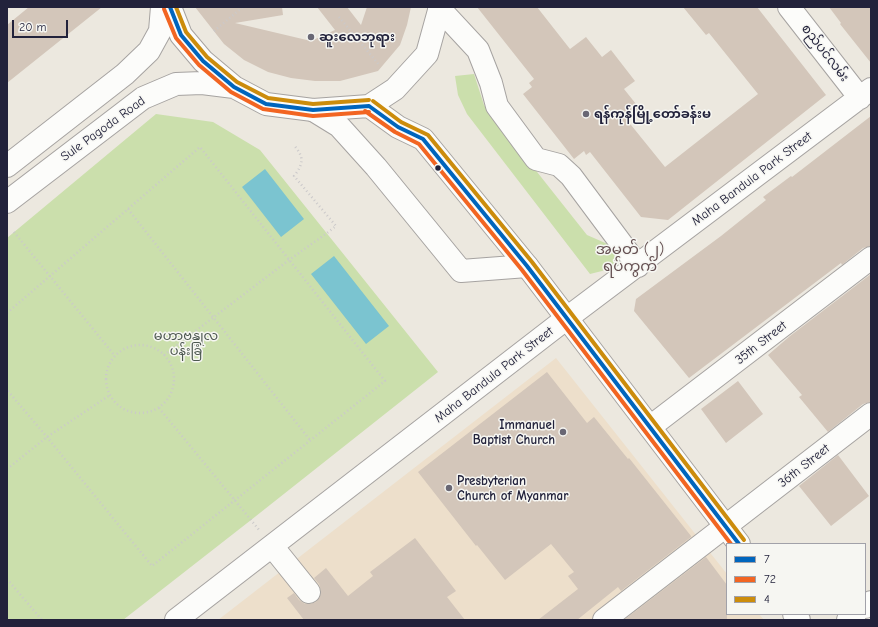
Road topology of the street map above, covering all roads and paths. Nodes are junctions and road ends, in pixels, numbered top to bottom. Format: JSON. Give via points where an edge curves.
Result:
{"nodes":[{"id":1,"x":162,"y":7,"type":"edge"},
{"id":2,"x":170,"y":7,"type":"edge"},
{"id":3,"x":244,"y":7,"type":"edge"},
{"id":4,"x":440,"y":7,"type":"edge"},
{"id":5,"x":789,"y":7,"type":"edge"},
{"id":6,"x":339,"y":17,"type":"dead end"},
{"id":7,"x":214,"y":30,"type":"dead end"},
{"id":8,"x":380,"y":66,"type":"dead end"},
{"id":9,"x":234,"y":87,"type":"junction"},
{"id":10,"x":865,"y":94,"type":"edge"},
{"id":11,"x":369,"y":106,"type":"junction"},
{"id":12,"x":313,"y":110,"type":"junction"},
{"id":13,"x":294,"y":146,"type":"dead end"},
{"id":14,"x":7,"y":166,"type":"edge"},
{"id":15,"x":7,"y":202,"type":"edge"},
{"id":16,"x":128,"y":209,"type":"junction"},
{"id":17,"x":14,"y":232,"type":"dead end"},
{"id":18,"x":871,"y":258,"type":"edge"},
{"id":19,"x":289,"y":260,"type":"junction"},
{"id":20,"x":527,"y":266,"type":"junction"},
{"id":21,"x":638,"y":266,"type":"junction"},
{"id":22,"x":50,"y":276,"type":"junction"},
{"id":23,"x":7,"y":314,"type":"edge"},
{"id":24,"x":213,"y":318,"type":"junction"},
{"id":25,"x":567,"y":318,"type":"junction"},
{"id":26,"x":164,"y":355,"type":"junction"},
{"id":27,"x":115,"y":356,"type":"junction"},
{"id":28,"x":7,"y":390,"type":"edge"},
{"id":29,"x":110,"y":395,"type":"junction"},
{"id":30,"x":159,"y":408,"type":"junction"},
{"id":31,"x":871,"y":414,"type":"edge"},
{"id":32,"x":655,"y":423,"type":"junction"},
{"id":33,"x":47,"y":437,"type":"junction"},
{"id":34,"x":310,"y":440,"type":"junction"},
{"id":35,"x":7,"y":469,"type":"edge"},
{"id":36,"x":235,"y":500,"type":"junction"},
{"id":37,"x":731,"y":522,"type":"junction"},
{"id":38,"x":739,"y":543,"type":"edge"},
{"id":39,"x":272,"y":546,"type":"junction"},
{"id":40,"x":7,"y":579,"type":"edge"},
{"id":41,"x":309,"y":592,"type":"dead end"},
{"id":42,"x":42,"y":620,"type":"edge"},
{"id":43,"x":176,"y":620,"type":"edge"},
{"id":44,"x":604,"y":620,"type":"edge"}],
"edges":[{"from":1,"to":14,"type":"main road","via":[[160,31],[149,51],[126,74]]},
{"from":2,"to":9,"type":"main road","via":[[181,35],[203,61]]},
{"from":3,"to":7,"type":"path"},
{"from":4,"to":11,"type":"main road","via":[[427,54],[395,89]]},
{"from":4,"to":21,"type":"main road","via":[[478,50],[496,106],[536,159],[559,166],[571,176]]},
{"from":5,"to":10,"type":"main road","name":"စည်ပင်လမ်း"},
{"from":6,"to":8,"type":"path"},
{"from":9,"to":12,"type":"main road","via":[[266,104]]},
{"from":9,"to":15,"type":"main road","name":"Sule Pagoda Road","via":[[202,83],[176,84],[143,98]]},
{"from":10,"to":21,"type":"main road","name":"Maha Bandula Park Street"},
{"from":11,"to":12,"type":"main road"},
{"from":11,"to":20,"type":"main road","via":[[398,127],[423,139]]},
{"from":12,"to":20,"type":"main road","via":[[339,126],[461,271]]},
{"from":13,"to":19,"type":"path","via":[[301,154],[299,170],[294,176],[336,226]]},
{"from":16,"to":19,"type":"path","via":[[200,147]]},
{"from":16,"to":22,"type":"path"},
{"from":16,"to":24,"type":"path"},
{"from":17,"to":22,"type":"path"},
{"from":18,"to":32,"type":"main road","name":"35th Street"},
{"from":19,"to":24,"type":"path"},
{"from":19,"to":34,"type":"path","via":[[385,381]]},
{"from":20,"to":25,"type":"main road"},
{"from":21,"to":25,"type":"main road","name":"Maha Bandula Park Street"},
{"from":22,"to":23,"type":"path"},
{"from":22,"to":27,"type":"path"},
{"from":24,"to":26,"type":"path"},
{"from":24,"to":34,"type":"path"},
{"from":25,"to":32,"type":"main road"},
{"from":25,"to":39,"type":"main road","name":"Maha Bandula Park Street"},
{"from":26,"to":27,"type":"path","via":[[150,346],[140,344],[129,346]]},
{"from":26,"to":30,"type":"path","via":[[173,370],[174,381],[172,392]]},
{"from":27,"to":29,"type":"path","via":[[106,370]]},
{"from":28,"to":33,"type":"path"},
{"from":29,"to":30,"type":"path","via":[[124,410],[135,413],[147,413]]},
{"from":29,"to":33,"type":"path"},
{"from":30,"to":36,"type":"path"},
{"from":31,"to":37,"type":"main road","name":"36th Street"},
{"from":32,"to":37,"type":"main road"},
{"from":33,"to":35,"type":"path"},
{"from":33,"to":36,"type":"path","via":[[152,566]]},
{"from":34,"to":36,"type":"path"},
{"from":36,"to":39,"type":"path"},
{"from":37,"to":38,"type":"main road"},
{"from":37,"to":44,"type":"main road","name":"36th Street"},
{"from":39,"to":41,"type":"main road"},
{"from":39,"to":43,"type":"main road","name":"Maha Bandula Park Street"},
{"from":40,"to":42,"type":"path"}]}
